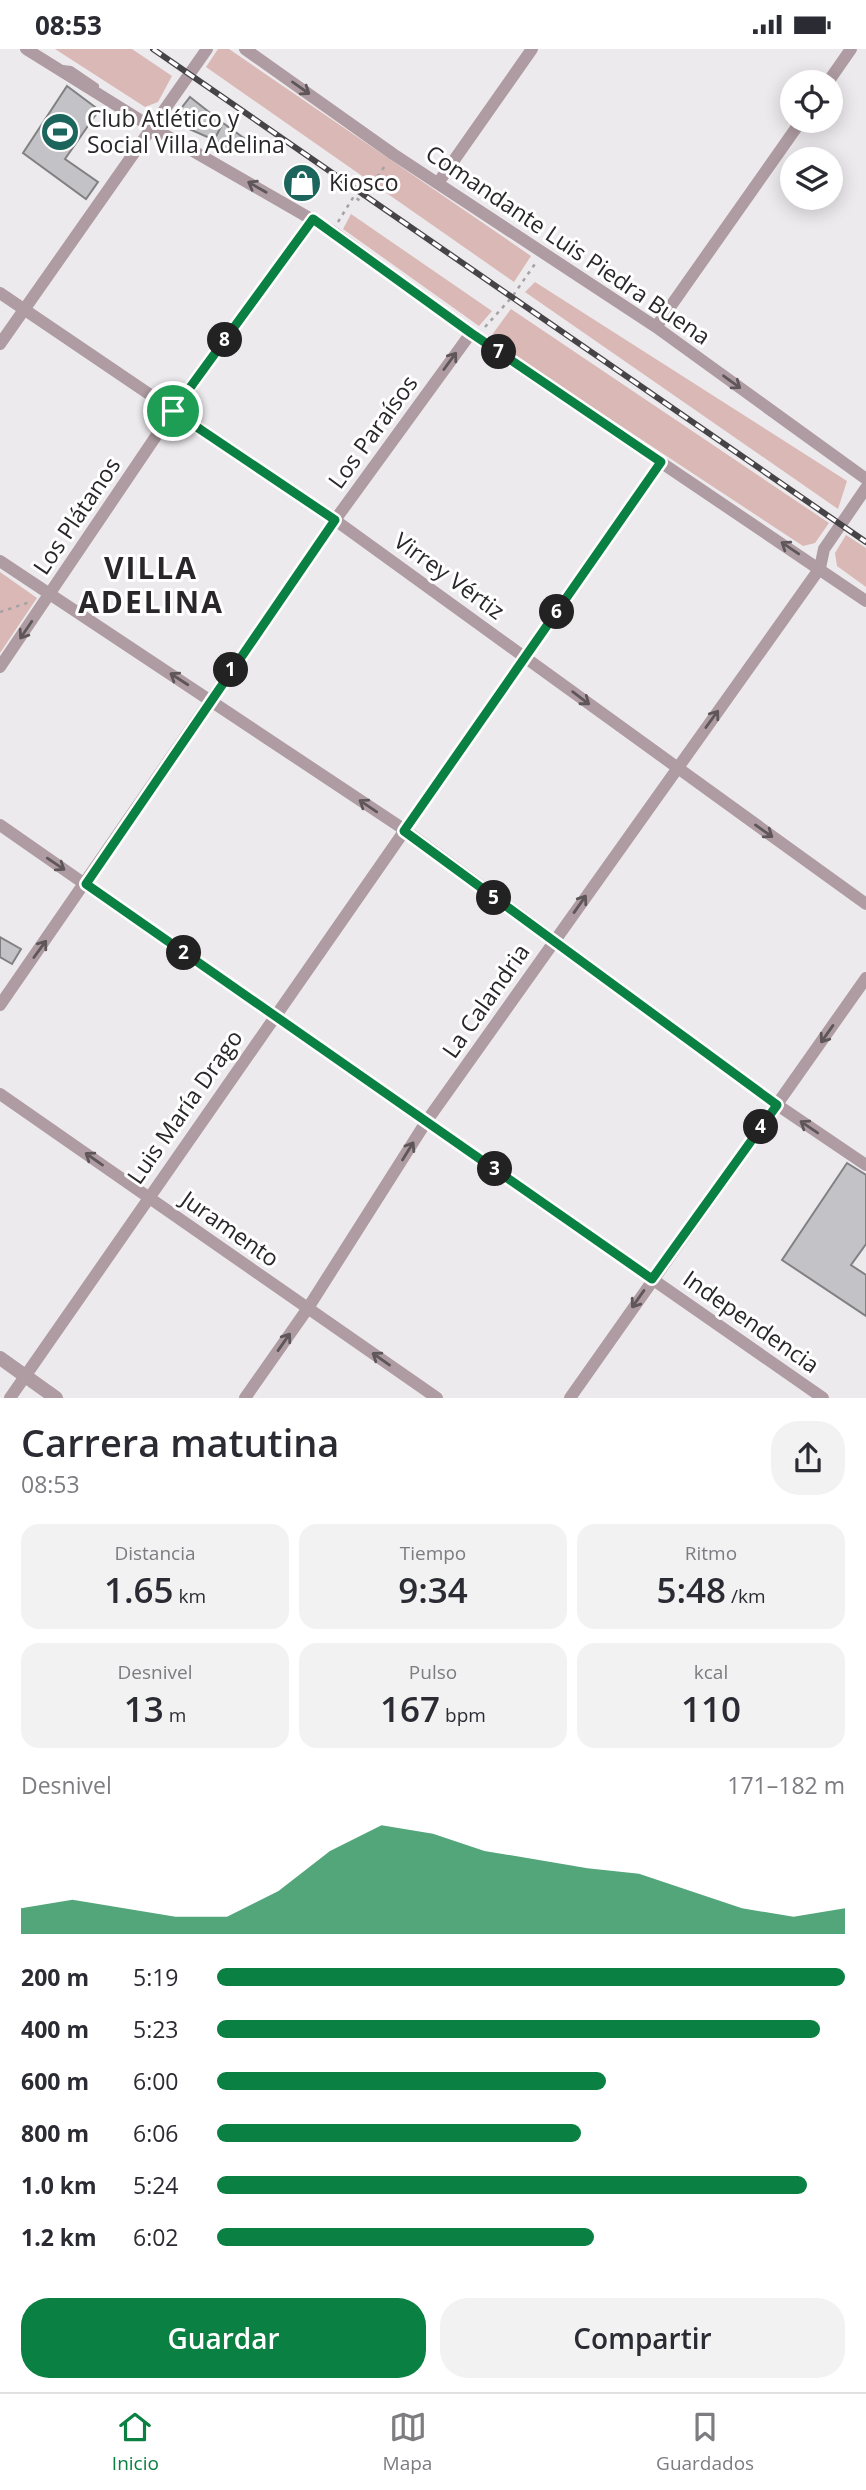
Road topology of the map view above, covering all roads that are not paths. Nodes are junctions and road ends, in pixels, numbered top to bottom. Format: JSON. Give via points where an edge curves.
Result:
{"nodes":[{"id":1,"x":26,"y":49,"type":"edge"},
{"id":2,"x":207,"y":49,"type":"edge"},
{"id":3,"x":246,"y":49,"type":"edge"},
{"id":4,"x":532,"y":49,"type":"edge"},
{"id":5,"x":851,"y":49,"type":"edge"},
{"id":6,"x":54,"y":68,"type":"junction"},
{"id":7,"x":836,"y":70,"type":"edge"},
{"id":8,"x":163,"y":114,"type":"junction"},
{"id":9,"x":153,"y":128,"type":"junction"},
{"id":10,"x":793,"y":133,"type":"edge"},
{"id":11,"x":438,"y":183,"type":"junction"},
{"id":12,"x":313,"y":219,"type":"junction"},
{"id":13,"x":0,"y":293,"type":"edge"},
{"id":14,"x":23,"y":309,"type":"junction"},
{"id":15,"x":656,"y":327,"type":"junction"},
{"id":16,"x":474,"y":335,"type":"junction"},
{"id":17,"x":0,"y":344,"type":"edge"},
{"id":18,"x":173,"y":411,"type":"junction"},
{"id":19,"x":661,"y":462,"type":"junction"},
{"id":20,"x":866,"y":479,"type":"edge"},
{"id":21,"x":866,"y":488,"type":"edge"},
{"id":22,"x":335,"y":520,"type":"junction"},
{"id":23,"x":0,"y":561,"type":"edge"},
{"id":24,"x":820,"y":568,"type":"junction"},
{"id":25,"x":49,"y":595,"type":"junction"},
{"id":26,"x":866,"y":601,"type":"edge"},
{"id":27,"x":526,"y":657,"type":"junction"},
{"id":28,"x":0,"y":667,"type":"edge"},
{"id":29,"x":211,"y":700,"type":"junction"},
{"id":30,"x":676,"y":769,"type":"junction"},
{"id":31,"x":0,"y":825,"type":"edge"},
{"id":32,"x":404,"y":831,"type":"junction"},
{"id":33,"x":86,"y":884,"type":"junction"},
{"id":34,"x":866,"y":904,"type":"edge"},
{"id":35,"x":553,"y":942,"type":"junction"},
{"id":36,"x":866,"y":978,"type":"edge"},
{"id":37,"x":0,"y":1005,"type":"edge"},
{"id":38,"x":274,"y":1016,"type":"junction"},
{"id":39,"x":0,"y":1094,"type":"edge"},
{"id":40,"x":777,"y":1105,"type":"junction"},
{"id":41,"x":426,"y":1122,"type":"junction"},
{"id":42,"x":866,"y":1165,"type":"edge"},
{"id":43,"x":148,"y":1197,"type":"junction"},
{"id":44,"x":652,"y":1279,"type":"junction"},
{"id":45,"x":308,"y":1308,"type":"junction"},
{"id":46,"x":0,"y":1358,"type":"edge"},
{"id":47,"x":25,"y":1376,"type":"junction"},
{"id":48,"x":10,"y":1398,"type":"edge"},
{"id":49,"x":56,"y":1398,"type":"edge"},
{"id":50,"x":245,"y":1398,"type":"edge"},
{"id":51,"x":437,"y":1398,"type":"edge"},
{"id":52,"x":570,"y":1398,"type":"edge"},
{"id":53,"x":823,"y":1398,"type":"edge"}],
"edges":[{"from":1,"to":6,"type":"street"},
{"from":2,"to":8,"type":"street"},
{"from":3,"to":11,"type":"street","name":"Comandante Luis Piedra Buena","one_way":true},
{"from":4,"to":11,"type":"street"},
{"from":5,"to":7,"type":"street"},
{"from":6,"to":8,"type":"lane","via":[[71,69],[144,118],[157,119]]},
{"from":6,"to":9,"type":"street"},
{"from":8,"to":9,"type":"street"},
{"from":12,"to":9,"type":"street","one_way":true},
{"from":9,"to":14,"type":"street"},
{"from":10,"to":15,"type":"street"},
{"from":11,"to":15,"type":"street","name":"Comandante Luis Piedra Buena"},
{"from":12,"to":16,"type":"street"},
{"from":12,"to":18,"type":"street","name":"Los Plátanos"},
{"from":13,"to":14,"type":"street","name":"Virrey Vértiz"},
{"from":14,"to":17,"type":"street"},
{"from":14,"to":18,"type":"street","name":"Virrey Vértiz"},
{"from":15,"to":20,"type":"street","name":"Comandante Luis Piedra Buena","one_way":true},
{"from":16,"to":19,"type":"street"},
{"from":22,"to":16,"type":"street","name":"Los Paraísos","one_way":true},
{"from":18,"to":22,"type":"street","name":"Virrey Vértiz"},
{"from":18,"to":25,"type":"street","name":"Los Plátanos"},
{"from":24,"to":19,"type":"street","one_way":true},
{"from":19,"to":27,"type":"street","name":"Luis María Drago"},
{"from":21,"to":24,"type":"street","name":"La Calandria","via":[[824,549]]},
{"from":22,"to":27,"type":"street","name":"Virrey Vértiz"},
{"from":22,"to":29,"type":"street","name":"Los Paraísos"},
{"from":23,"to":25,"type":"street"},
{"from":24,"to":26,"type":"street"},
{"from":30,"to":24,"type":"street","name":"La Calandria","one_way":true},
{"from":25,"to":28,"type":"street","name":"Los Plátanos","one_way":true},
{"from":29,"to":25,"type":"street","one_way":true},
{"from":27,"to":30,"type":"street","name":"Virrey Vértiz","one_way":true},
{"from":27,"to":32,"type":"street","name":"Luis María Drago"},
{"from":32,"to":29,"type":"street","one_way":true},
{"from":29,"to":33,"type":"street","name":"Los Paraísos"},
{"from":30,"to":34,"type":"street","name":"Virrey Vértiz","one_way":true},
{"from":35,"to":30,"type":"street","name":"La Calandria","one_way":true},
{"from":31,"to":33,"type":"street","name":"Independencia","one_way":true},
{"from":32,"to":35,"type":"street"},
{"from":32,"to":38,"type":"street","name":"Luis María Drago"},
{"from":37,"to":33,"type":"street","name":"Los Paraísos","one_way":true},
{"from":33,"to":38,"type":"street","name":"Independencia"},
{"from":35,"to":40,"type":"street"},
{"from":35,"to":41,"type":"street","name":"La Calandria"},
{"from":36,"to":40,"type":"street","one_way":true},
{"from":38,"to":41,"type":"street","name":"Independencia"},
{"from":38,"to":43,"type":"street","name":"Luis María Drago"},
{"from":43,"to":39,"type":"street","name":"Juramento","one_way":true},
{"from":42,"to":40,"type":"street","one_way":true},
{"from":40,"to":44,"type":"street"},
{"from":41,"to":44,"type":"street","name":"Independencia"},
{"from":45,"to":41,"type":"street","name":"La Calandria","one_way":true},
{"from":43,"to":45,"type":"street","name":"Juramento"},
{"from":43,"to":47,"type":"street","name":"Luis María Drago"},
{"from":44,"to":52,"type":"street","one_way":true},
{"from":44,"to":53,"type":"street","name":"Independencia"},
{"from":50,"to":45,"type":"street","name":"La Calandria","one_way":true},
{"from":51,"to":45,"type":"street","name":"Juramento","one_way":true},
{"from":46,"to":47,"type":"street"},
{"from":47,"to":48,"type":"street","name":"Luis María Drago"},
{"from":47,"to":49,"type":"street"}]}
